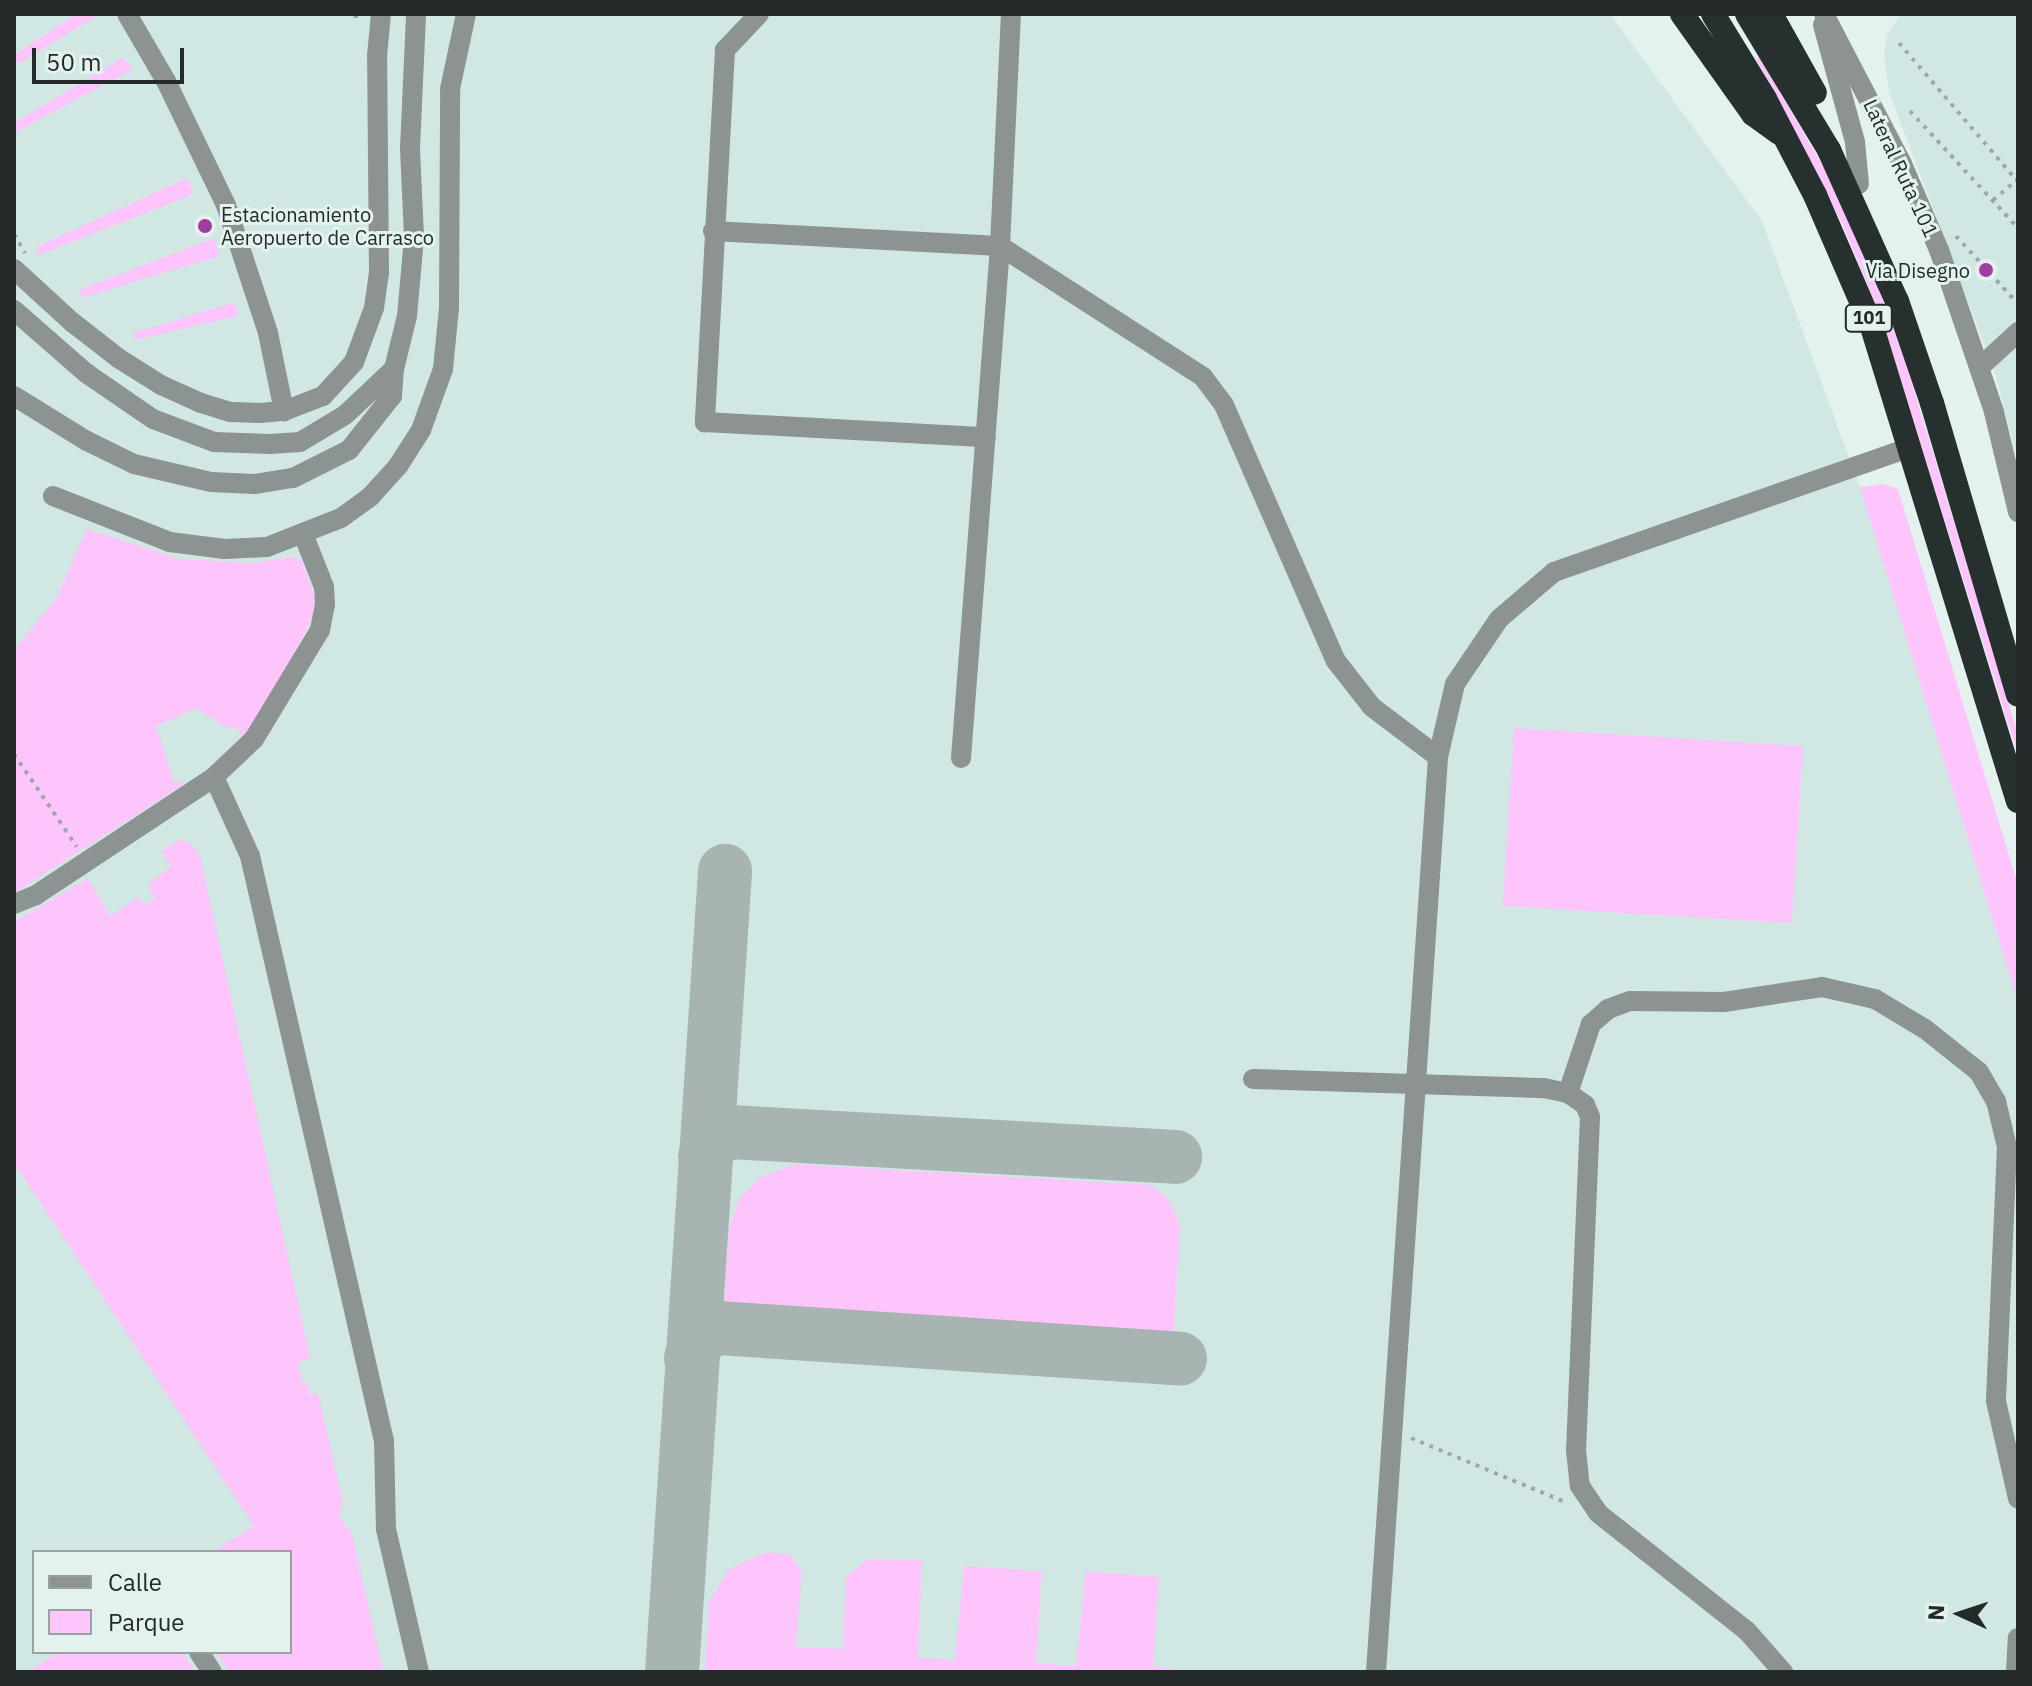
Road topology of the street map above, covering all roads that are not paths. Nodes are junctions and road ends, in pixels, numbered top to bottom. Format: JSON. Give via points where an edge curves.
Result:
{"nodes":[{"id":1,"x":127,"y":14,"type":"edge"},
{"id":2,"x":381,"y":14,"type":"edge"},
{"id":3,"x":416,"y":14,"type":"edge"},
{"id":4,"x":466,"y":14,"type":"edge"},
{"id":5,"x":759,"y":14,"type":"edge"},
{"id":6,"x":1011,"y":14,"type":"edge"},
{"id":7,"x":1682,"y":14,"type":"edge"},
{"id":8,"x":1713,"y":14,"type":"edge"},
{"id":9,"x":1747,"y":14,"type":"edge"},
{"id":10,"x":1771,"y":14,"type":"edge"},
{"id":11,"x":1822,"y":14,"type":"edge"},
{"id":12,"x":1784,"y":137,"type":"junction"},
{"id":13,"x":1859,"y":184,"type":"junction"},
{"id":14,"x":1865,"y":229,"type":"junction"},
{"id":15,"x":713,"y":231,"type":"junction"},
{"id":16,"x":1000,"y":246,"type":"junction"},
{"id":17,"x":14,"y":269,"type":"edge"},
{"id":18,"x":14,"y":310,"type":"edge"},
{"id":19,"x":2018,"y":332,"type":"edge"},
{"id":20,"x":1980,"y":367,"type":"junction"},
{"id":21,"x":394,"y":369,"type":"junction"},
{"id":22,"x":14,"y":396,"type":"edge"},
{"id":23,"x":284,"y":411,"type":"junction"},
{"id":24,"x":986,"y":437,"type":"junction"},
{"id":25,"x":1911,"y":447,"type":"junction"},
{"id":26,"x":53,"y":496,"type":"dead end"},
{"id":27,"x":2018,"y":512,"type":"edge"},
{"id":28,"x":304,"y":536,"type":"junction"},
{"id":29,"x":2010,"y":642,"type":"edge"},
{"id":30,"x":2018,"y":695,"type":"edge"},
{"id":31,"x":1438,"y":757,"type":"junction"},
{"id":32,"x":961,"y":758,"type":"dead end"},
{"id":33,"x":214,"y":777,"type":"junction"},
{"id":34,"x":2018,"y":801,"type":"edge"},
{"id":35,"x":14,"y":904,"type":"edge"},
{"id":36,"x":1253,"y":1079,"type":"dead end"},
{"id":37,"x":1414,"y":1086,"type":"junction"},
{"id":38,"x":1568,"y":1093,"type":"junction"},
{"id":39,"x":2018,"y":1499,"type":"edge"},
{"id":40,"x":2018,"y":1638,"type":"edge"},
{"id":41,"x":200,"y":1654,"type":"edge"},
{"id":42,"x":212,"y":1672,"type":"edge"},
{"id":43,"x":419,"y":1672,"type":"edge"},
{"id":44,"x":1376,"y":1672,"type":"edge"},
{"id":45,"x":1783,"y":1672,"type":"edge"},
{"id":46,"x":2016,"y":1672,"type":"edge"}],
"edges":[{"from":1,"to":23,"type":"street","via":[[226,205],[268,333]]},
{"from":2,"to":23,"type":"street","via":[[374,308],[364,343],[341,380],[323,396]]},
{"from":3,"to":21,"type":"street","via":[[410,148],[413,277]]},
{"from":4,"to":28,"type":"street","via":[[450,89],[449,308],[443,369],[421,430],[398,466],[351,511]]},
{"from":5,"to":15,"type":"street","via":[[725,50]]},
{"from":6,"to":16,"type":"street"},
{"from":7,"to":12,"type":"highway","via":[[1753,114]]},
{"from":8,"to":12,"type":"highway","number":"101"},
{"from":9,"to":14,"type":"highway","number":"101","via":[[1810,116]]},
{"from":10,"to":13,"type":"highway"},
{"from":11,"to":13,"type":"street","via":[[1855,142]]},
{"from":11,"to":20,"type":"street","name":"Lateral Ruta 101","via":[[1902,164]]},
{"from":12,"to":25,"type":"highway","number":"101","via":[[1848,265]]},
{"from":13,"to":14,"type":"highway"},
{"from":14,"to":29,"type":"highway","number":"101","via":[[1897,301]]},
{"from":15,"to":16,"type":"street"},
{"from":15,"to":24,"type":"street","via":[[705,422]]},
{"from":16,"to":24,"type":"street"},
{"from":16,"to":31,"type":"street","via":[[1203,377],[1224,405],[1336,661],[1372,707]]},
{"from":17,"to":23,"type":"street","via":[[72,322],[161,385],[231,412]]},
{"from":18,"to":21,"type":"street","via":[[86,373],[153,419],[214,442],[300,442],[345,415]]},
{"from":19,"to":20,"type":"street"},
{"from":20,"to":27,"type":"street","name":"Lateral Ruta 101"},
{"from":21,"to":22,"type":"street","via":[[392,396],[349,450],[293,478],[254,484],[174,476],[134,464]]},
{"from":24,"to":32,"type":"street"},
{"from":25,"to":31,"type":"street","via":[[1554,572],[1499,619],[1455,684]]},
{"from":25,"to":34,"type":"highway","number":"101"},
{"from":26,"to":28,"type":"street","via":[[170,542],[225,549],[267,547]]},
{"from":28,"to":33,"type":"street","via":[[324,587],[320,630],[254,739]]},
{"from":29,"to":30,"type":"highway","number":"101"},
{"from":31,"to":37,"type":"street"},
{"from":33,"to":35,"type":"street","via":[[36,895]]},
{"from":33,"to":43,"type":"street","via":[[250,856],[380,1425],[386,1529]]},
{"from":36,"to":37,"type":"street"},
{"from":37,"to":38,"type":"street"},
{"from":37,"to":44,"type":"street"},
{"from":38,"to":39,"type":"street","via":[[1591,1024],[1608,1009],[1630,1001],[1724,1002],[1822,987],[1875,999],[1925,1029],[1979,1072],[1996,1101],[2007,1147],[1996,1401]]},
{"from":38,"to":45,"type":"street","via":[[1585,1105],[1590,1117],[1576,1450],[1580,1486],[1598,1513],[1747,1631]]},
{"from":40,"to":46,"type":"street"},
{"from":41,"to":42,"type":"street"}]}
